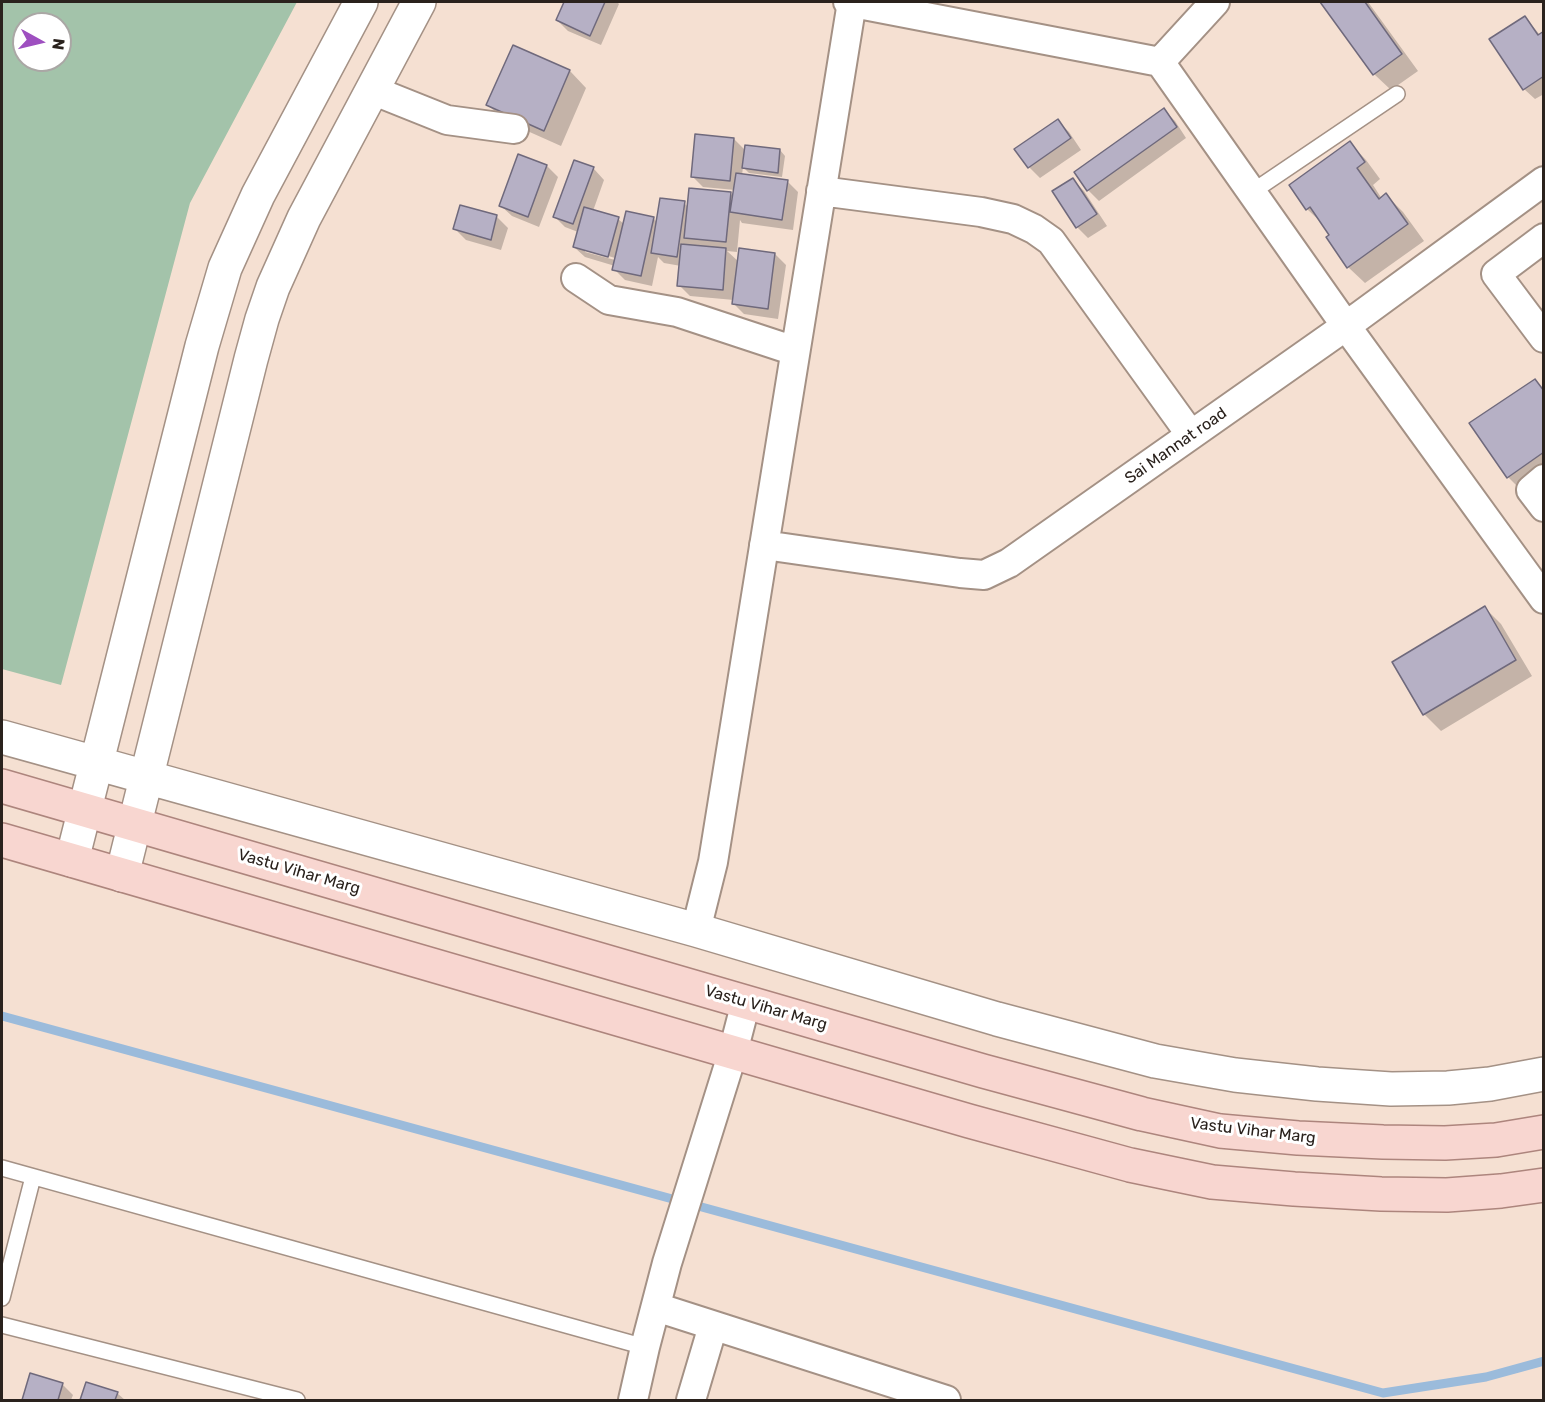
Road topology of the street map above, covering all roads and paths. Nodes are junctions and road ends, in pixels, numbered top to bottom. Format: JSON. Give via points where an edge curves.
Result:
{"nodes":[{"id":1,"x":361,"y":2,"type":"edge"},
{"id":2,"x":419,"y":2,"type":"edge"},
{"id":3,"x":851,"y":2,"type":"edge"},
{"id":4,"x":1215,"y":2,"type":"edge"},
{"id":5,"x":1160,"y":62,"type":"junction"},
{"id":6,"x":372,"y":90,"type":"junction"},
{"id":7,"x":1397,"y":94,"type":"dead end"},
{"id":8,"x":514,"y":129,"type":"dead end"},
{"id":9,"x":1544,"y":181,"type":"edge"},
{"id":10,"x":821,"y":191,"type":"junction"},
{"id":11,"x":1252,"y":192,"type":"junction"},
{"id":12,"x":1544,"y":238,"type":"edge"},
{"id":13,"x":576,"y":278,"type":"dead end"},
{"id":14,"x":1346,"y":326,"type":"junction"},
{"id":15,"x":1544,"y":338,"type":"edge"},
{"id":16,"x":795,"y":351,"type":"junction"},
{"id":17,"x":1191,"y":435,"type":"junction"},
{"id":18,"x":1544,"y":480,"type":"edge"},
{"id":19,"x":1544,"y":507,"type":"edge"},
{"id":20,"x":764,"y":545,"type":"junction"},
{"id":21,"x":1544,"y":599,"type":"edge"},
{"id":22,"x":2,"y":737,"type":"edge"},
{"id":23,"x":97,"y":764,"type":"junction"},
{"id":24,"x":146,"y":778,"type":"junction"},
{"id":25,"x":2,"y":786,"type":"edge"},
{"id":26,"x":85,"y":810,"type":"junction"},
{"id":27,"x":135,"y":825,"type":"junction"},
{"id":28,"x":2,"y":840,"type":"edge"},
{"id":29,"x":72,"y":860,"type":"junction"},
{"id":30,"x":122,"y":875,"type":"junction"},
{"id":31,"x":696,"y":930,"type":"junction"},
{"id":32,"x":746,"y":1002,"type":"junction"},
{"id":33,"x":733,"y":1052,"type":"junction"},
{"id":34,"x":1544,"y":1074,"type":"edge"},
{"id":35,"x":1544,"y":1132,"type":"edge"},
{"id":36,"x":2,"y":1168,"type":"edge"},
{"id":37,"x":33,"y":1177,"type":"junction"},
{"id":38,"x":1544,"y":1185,"type":"edge"},
{"id":39,"x":2,"y":1298,"type":"edge"},
{"id":40,"x":656,"y":1307,"type":"junction"},
{"id":41,"x":2,"y":1325,"type":"edge"},
{"id":42,"x":713,"y":1326,"type":"junction"},
{"id":43,"x":645,"y":1347,"type":"junction"},
{"id":44,"x":297,"y":1401,"type":"edge"},
{"id":45,"x":633,"y":1401,"type":"edge"},
{"id":46,"x":691,"y":1401,"type":"edge"},
{"id":47,"x":946,"y":1401,"type":"edge"}],
"edges":[{"from":1,"to":23,"type":"street","via":[[258,195],[225,268]]},
{"from":2,"to":6,"type":"street"},
{"from":3,"to":5,"type":"street"},
{"from":3,"to":10,"type":"street"},
{"from":4,"to":5,"type":"street"},
{"from":5,"to":11,"type":"street"},
{"from":6,"to":8,"type":"street","via":[[447,120]]},
{"from":6,"to":24,"type":"street","via":[[304,218],[262,319]]},
{"from":7,"to":11,"type":"lane"},
{"from":9,"to":14,"type":"street","name":"Sai Mannat road"},
{"from":10,"to":16,"type":"street"},
{"from":10,"to":17,"type":"street","via":[[981,212],[1013,219],[1034,229],[1051,241]]},
{"from":11,"to":14,"type":"street"},
{"from":12,"to":15,"type":"street","via":[[1496,274]]},
{"from":13,"to":16,"type":"street","via":[[609,300],[677,312]]},
{"from":14,"to":17,"type":"street","name":"Sai Mannat road"},
{"from":14,"to":21,"type":"street"},
{"from":16,"to":20,"type":"street"},
{"from":17,"to":20,"type":"street","name":"Sai Mannat road","via":[[1009,563],[984,574]]},
{"from":18,"to":19,"type":"street","via":[[1531,490]]},
{"from":20,"to":31,"type":"street","via":[[713,862]]},
{"from":22,"to":23,"type":"street"},
{"from":23,"to":24,"type":"street"},
{"from":23,"to":26,"type":"street"},
{"from":24,"to":27,"type":"street"},
{"from":24,"to":31,"type":"street"},
{"from":25,"to":26,"type":"main road","name":"Vastu Vihar Marg"},
{"from":26,"to":27,"type":"main road","name":"Vastu Vihar Marg"},
{"from":26,"to":29,"type":"street"},
{"from":27,"to":30,"type":"street"},
{"from":27,"to":32,"type":"main road","name":"Vastu Vihar Marg"},
{"from":28,"to":29,"type":"main road"},
{"from":29,"to":30,"type":"main road"},
{"from":30,"to":33,"type":"main road"},
{"from":31,"to":34,"type":"street","via":[[997,1019],[1155,1061],[1224,1073],[1391,1089],[1490,1084]]},
{"from":32,"to":33,"type":"street"},
{"from":32,"to":35,"type":"main road","name":"Vastu Vihar Marg","via":[[1006,1078],[1220,1131],[1435,1143],[1496,1140]]},
{"from":33,"to":38,"type":"main road","via":[[992,1128],[1212,1182],[1294,1190],[1446,1195]]},
{"from":33,"to":40,"type":"street"},
{"from":36,"to":37,"type":"lane"},
{"from":37,"to":39,"type":"lane"},
{"from":37,"to":43,"type":"lane"},
{"from":40,"to":42,"type":"street"},
{"from":40,"to":43,"type":"street"},
{"from":41,"to":44,"type":"lane"},
{"from":42,"to":46,"type":"street"},
{"from":42,"to":47,"type":"street"},
{"from":43,"to":45,"type":"street"}]}
